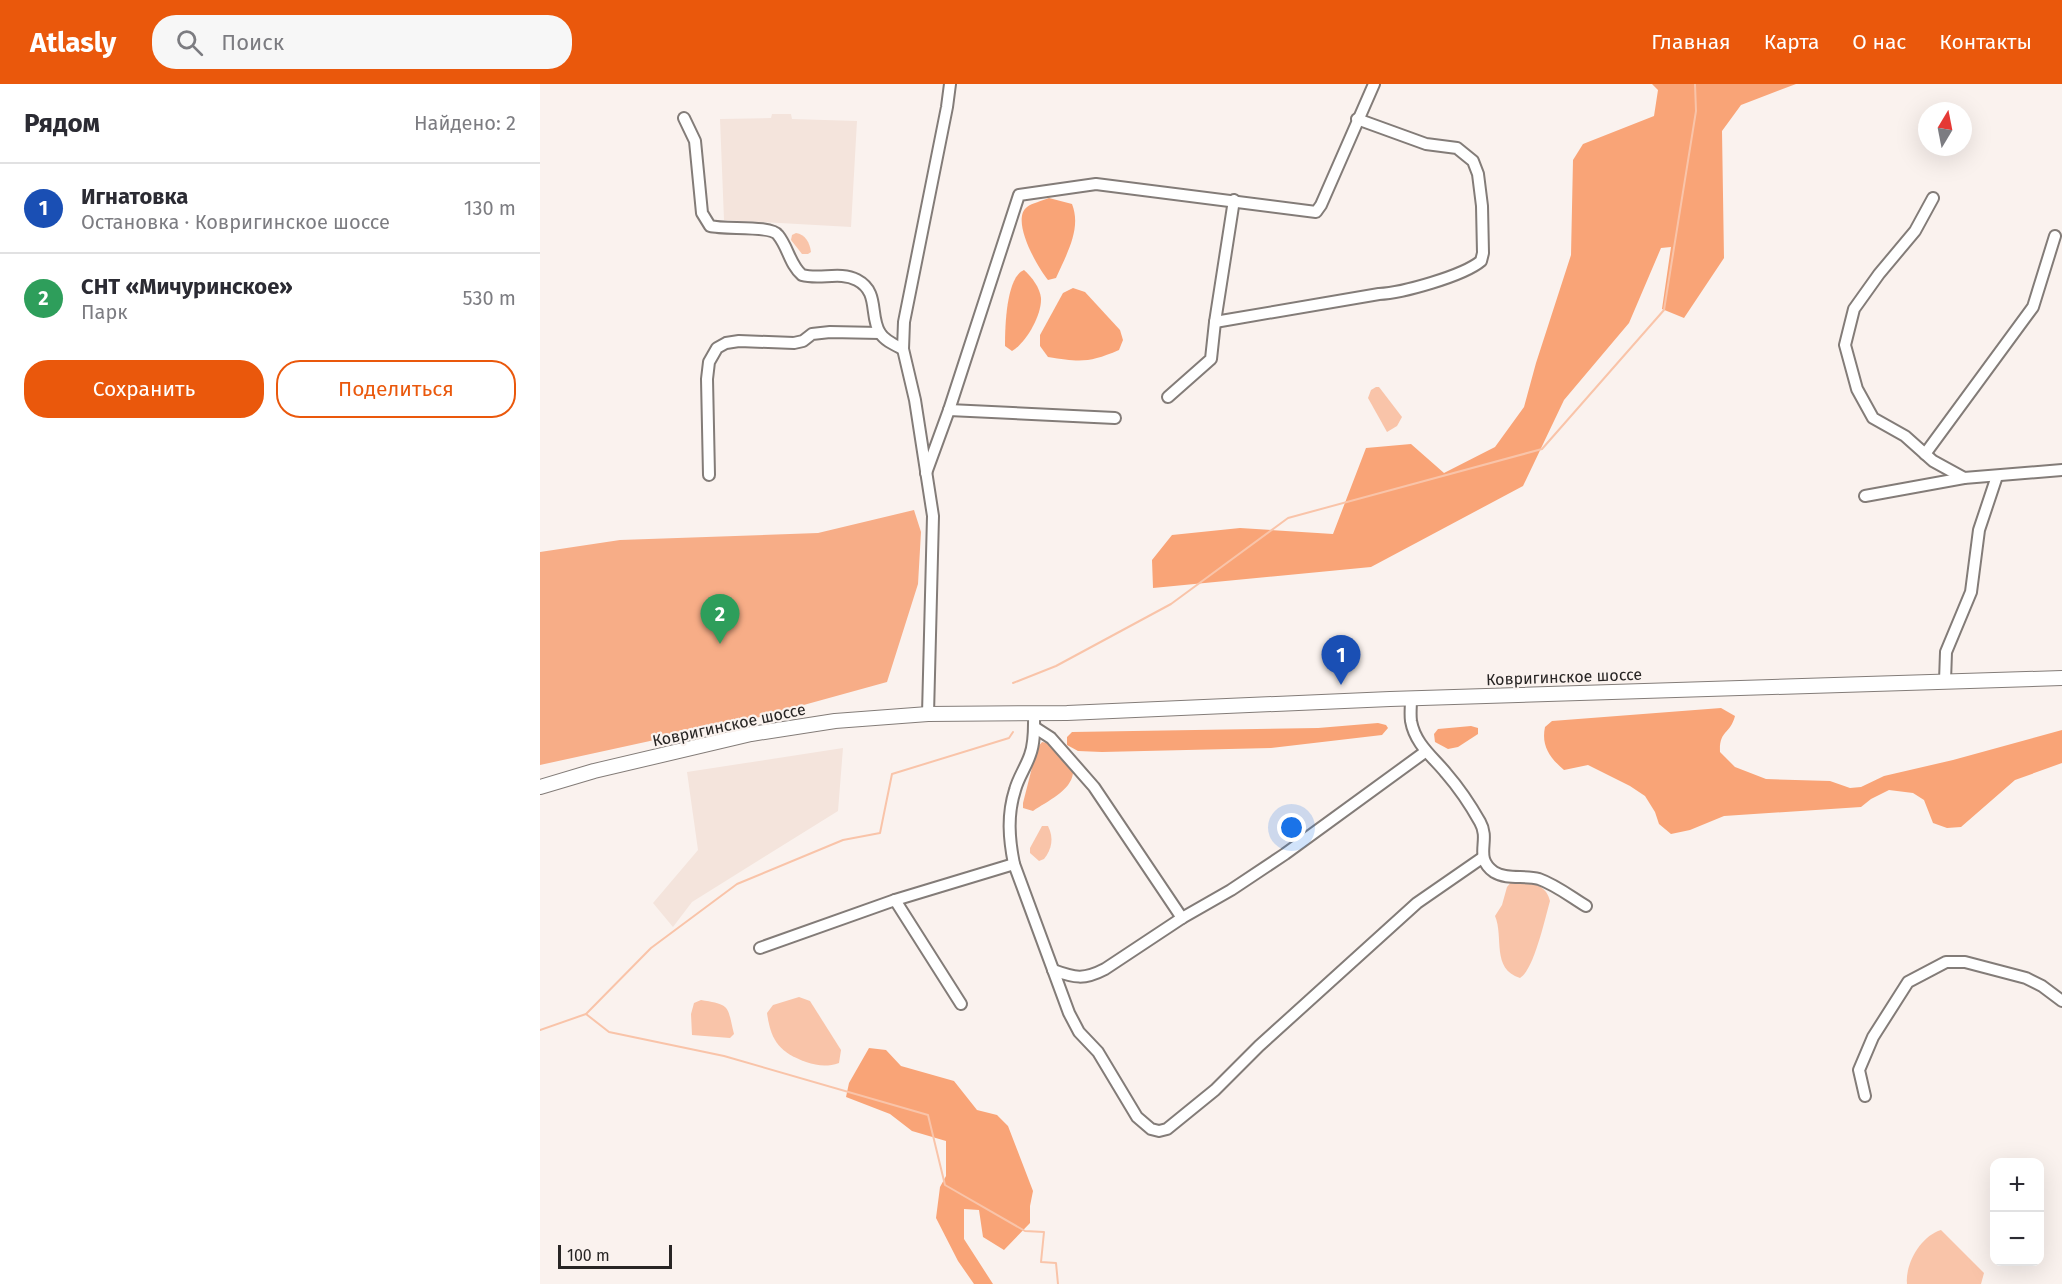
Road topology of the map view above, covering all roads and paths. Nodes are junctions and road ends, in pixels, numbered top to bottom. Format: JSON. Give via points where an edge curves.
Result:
{"nodes":[{"id":1,"x":950,"y":84,"type":"edge"},
{"id":2,"x":1374,"y":84,"type":"edge"},
{"id":3,"x":684,"y":118,"type":"dead end"},
{"id":4,"x":1357,"y":119,"type":"junction"},
{"id":5,"x":1933,"y":198,"type":"dead end"},
{"id":6,"x":1234,"y":200,"type":"junction"},
{"id":7,"x":2055,"y":236,"type":"dead end"},
{"id":8,"x":1215,"y":322,"type":"junction"},
{"id":9,"x":880,"y":333,"type":"junction"},
{"id":10,"x":903,"y":349,"type":"junction"},
{"id":11,"x":1168,"y":397,"type":"dead end"},
{"id":12,"x":949,"y":410,"type":"junction"},
{"id":13,"x":1115,"y":418,"type":"dead end"},
{"id":14,"x":1925,"y":454,"type":"junction"},
{"id":15,"x":2062,"y":470,"type":"edge"},
{"id":16,"x":926,"y":473,"type":"junction"},
{"id":17,"x":709,"y":475,"type":"dead end"},
{"id":18,"x":1997,"y":476,"type":"junction"},
{"id":19,"x":1964,"y":478,"type":"junction"},
{"id":20,"x":1865,"y":496,"type":"dead end"},
{"id":21,"x":2062,"y":678,"type":"edge"},
{"id":22,"x":1945,"y":681,"type":"junction"},
{"id":23,"x":1411,"y":699,"type":"junction"},
{"id":24,"x":928,"y":714,"type":"junction"},
{"id":25,"x":1034,"y":720,"type":"junction"},
{"id":26,"x":1425,"y":752,"type":"junction"},
{"id":27,"x":540,"y":787,"type":"edge"},
{"id":28,"x":1482,"y":858,"type":"junction"},
{"id":29,"x":1014,"y":864,"type":"junction"},
{"id":30,"x":895,"y":900,"type":"junction"},
{"id":31,"x":1586,"y":906,"type":"dead end"},
{"id":32,"x":1182,"y":918,"type":"junction"},
{"id":33,"x":760,"y":948,"type":"dead end"},
{"id":34,"x":1053,"y":970,"type":"junction"},
{"id":35,"x":2062,"y":1001,"type":"edge"},
{"id":36,"x":961,"y":1004,"type":"dead end"},
{"id":37,"x":1865,"y":1096,"type":"dead end"}],
"edges":[{"from":1,"to":10,"type":"street","via":[[904,322]]},
{"from":2,"to":4,"type":"street"},
{"from":3,"to":9,"type":"street","via":[[694,141],[702,213],[710,226],[771,229],[802,275],[849,277],[864,284],[871,294]]},
{"from":4,"to":6,"type":"street","via":[[1316,212]]},
{"from":4,"to":8,"type":"street","via":[[1425,144],[1457,148],[1473,161],[1482,206],[1481,261],[1467,270],[1395,293]]},
{"from":5,"to":14,"type":"street","via":[[1915,231],[1854,309],[1845,345],[1857,389],[1872,418],[1905,436]]},
{"from":6,"to":8,"type":"street"},
{"from":6,"to":12,"type":"street","via":[[1096,184],[1019,195]]},
{"from":7,"to":14,"type":"street","via":[[2033,306]]},
{"from":8,"to":11,"type":"street","via":[[1211,359]]},
{"from":9,"to":10,"type":"street"},
{"from":9,"to":17,"type":"street","via":[[830,332],[812,334],[794,343],[739,341],[717,348],[709,362],[707,379]]},
{"from":10,"to":16,"type":"street"},
{"from":12,"to":13,"type":"street"},
{"from":12,"to":16,"type":"street"},
{"from":14,"to":19,"type":"street"},
{"from":15,"to":18,"type":"street"},
{"from":16,"to":24,"type":"street","via":[[933,516]]},
{"from":18,"to":19,"type":"street"},
{"from":18,"to":22,"type":"street","via":[[1979,530],[1971,592],[1946,652]]},
{"from":19,"to":20,"type":"street"},
{"from":21,"to":22,"type":"main road","name":"Ковригинское шоссе"},
{"from":22,"to":23,"type":"main road","name":"Ковригинское шоссе"},
{"from":23,"to":25,"type":"main road","name":"Ковригинское шоссе","via":[[1067,712]]},
{"from":23,"to":26,"type":"street","via":[[1412,723]]},
{"from":24,"to":25,"type":"main road","name":"Ковригинское шоссе"},
{"from":24,"to":27,"type":"main road","name":"Ковригинское шоссе","via":[[835,721],[751,734]]},
{"from":25,"to":29,"type":"street","via":[[1030,756],[1011,806]]},
{"from":25,"to":32,"type":"street","via":[[1094,787]]},
{"from":26,"to":28,"type":"street","via":[[1447,774],[1481,824]]},
{"from":26,"to":32,"type":"street","via":[[1285,854]]},
{"from":28,"to":31,"type":"street","via":[[1496,873],[1537,879]]},
{"from":28,"to":34,"type":"street","via":[[1417,903],[1258,1046],[1215,1090],[1167,1129],[1151,1129],[1137,1117],[1098,1052],[1079,1032]]},
{"from":29,"to":30,"type":"street"},
{"from":29,"to":34,"type":"street"},
{"from":30,"to":33,"type":"street"},
{"from":30,"to":36,"type":"street"},
{"from":32,"to":34,"type":"street","via":[[1092,976],[1081,978]]},
{"from":35,"to":37,"type":"street","via":[[2026,978],[1965,962],[1946,962],[1908,982],[1873,1037],[1859,1070]]}]}
